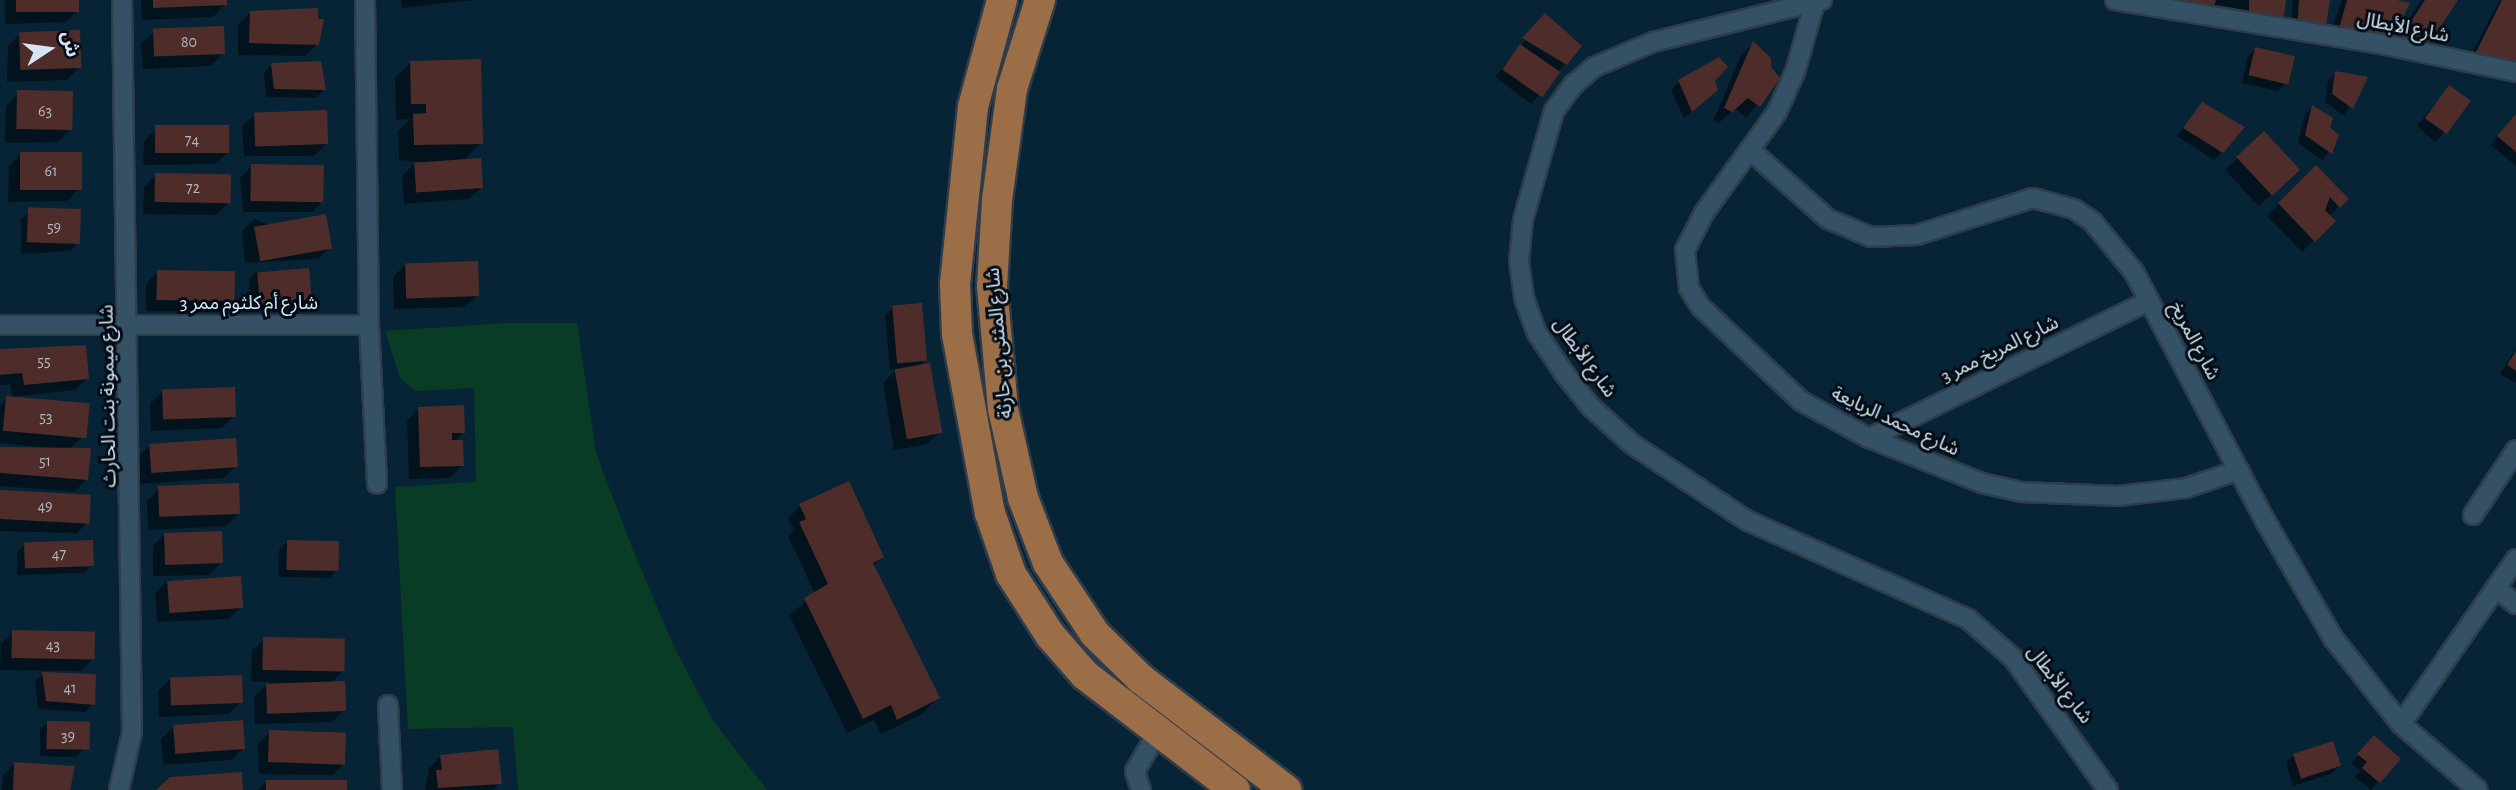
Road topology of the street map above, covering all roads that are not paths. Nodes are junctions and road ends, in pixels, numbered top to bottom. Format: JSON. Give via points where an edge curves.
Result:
{"nodes":[{"id":1,"x":122,"y":0,"type":"edge"},
{"id":2,"x":365,"y":0,"type":"edge"},
{"id":3,"x":1002,"y":0,"type":"edge"},
{"id":4,"x":1040,"y":0,"type":"edge"},
{"id":5,"x":2115,"y":0,"type":"edge"},
{"id":6,"x":1819,"y":1,"type":"edge"},
{"id":7,"x":2516,"y":72,"type":"edge"},
{"id":8,"x":1750,"y":150,"type":"junction"},
{"id":9,"x":2149,"y":301,"type":"junction"},
{"id":10,"x":0,"y":325,"type":"edge"},
{"id":11,"x":129,"y":325,"type":"junction"},
{"id":12,"x":369,"y":325,"type":"junction"},
{"id":13,"x":1869,"y":438,"type":"junction"},
{"id":14,"x":2516,"y":450,"type":"edge"},
{"id":15,"x":2239,"y":470,"type":"junction"},
{"id":16,"x":377,"y":484,"type":"dead end"},
{"id":17,"x":2473,"y":515,"type":"dead end"},
{"id":18,"x":2516,"y":559,"type":"edge"},
{"id":19,"x":2496,"y":588,"type":"junction"},
{"id":20,"x":2516,"y":604,"type":"edge"},
{"id":21,"x":388,"y":705,"type":"dead end"},
{"id":22,"x":2401,"y":724,"type":"junction"},
{"id":23,"x":1157,"y":734,"type":"junction"},
{"id":24,"x":119,"y":790,"type":"edge"},
{"id":25,"x":392,"y":790,"type":"edge"},
{"id":26,"x":1141,"y":790,"type":"edge"},
{"id":27,"x":1235,"y":790,"type":"edge"},
{"id":28,"x":1286,"y":790,"type":"edge"},
{"id":29,"x":2108,"y":790,"type":"edge"},
{"id":30,"x":2478,"y":790,"type":"edge"}],
"edges":[{"from":1,"to":11,"type":"street","name":"شارع ميمونة بنت الحارث"},
{"from":2,"to":12,"type":"street"},
{"from":3,"to":23,"type":"highway","name":"شارع المثنى بن حارثة","via":[[973,107],[955,284],[970,422],[990,513],[1011,574],[1050,635],[1085,675]]},
{"from":4,"to":28,"type":"highway","name":"شارع المثنى بن حارثة","via":[[1012,89],[997,200],[992,286],[1003,409],[1023,498],[1048,563],[1095,634],[1141,679]]},
{"from":5,"to":7,"type":"street","name":"شارع الأبطال","via":[[2381,44]]},
{"from":6,"to":8,"type":"street","name":"شارع محمد الربايعة","via":[[1796,72],[1777,112]]},
{"from":6,"to":29,"type":"street","name":"شارع الأبطال","via":[[1641,46],[1594,67],[1573,85],[1553,111],[1523,219],[1519,261],[1533,321],[1590,405],[1632,444],[1748,521],[1968,619],[2013,658]]},
{"from":8,"to":9,"type":"street","name":"شارع المريخ","via":[[1828,219],[1871,236],[1917,235],[2011,201],[2054,201],[2074,209],[2099,229],[2134,272]]},
{"from":8,"to":13,"type":"street","name":"شارع محمد الربايعة","via":[[1685,250],[1689,288],[1773,379],[1801,401]]},
{"from":9,"to":13,"type":"street","name":"شارع المريخ ممر 3"},
{"from":9,"to":15,"type":"street","name":"شارع المريخ"},
{"from":10,"to":11,"type":"street","name":"شارع أم كلثوم ممر 3"},
{"from":11,"to":12,"type":"street","name":"شارع أم كلثوم ممر 3"},
{"from":11,"to":24,"type":"street","name":"شارع ميمونة بنت الحارث","via":[[132,732]]},
{"from":12,"to":16,"type":"street"},
{"from":13,"to":15,"type":"street","name":"شارع محمد الربايعة","via":[[1982,483],[2079,497],[2174,490]]},
{"from":14,"to":17,"type":"street"},
{"from":15,"to":22,"type":"street","name":"شارع المريخ","via":[[2333,638]]},
{"from":18,"to":19,"type":"street"},
{"from":19,"to":20,"type":"street"},
{"from":19,"to":22,"type":"street"},
{"from":21,"to":25,"type":"street"},
{"from":22,"to":30,"type":"street","name":"شارع المريخ"},
{"from":23,"to":26,"type":"street","via":[[1135,771]]},
{"from":23,"to":27,"type":"highway","name":"شارع المثنى بن حارثة"}]}
